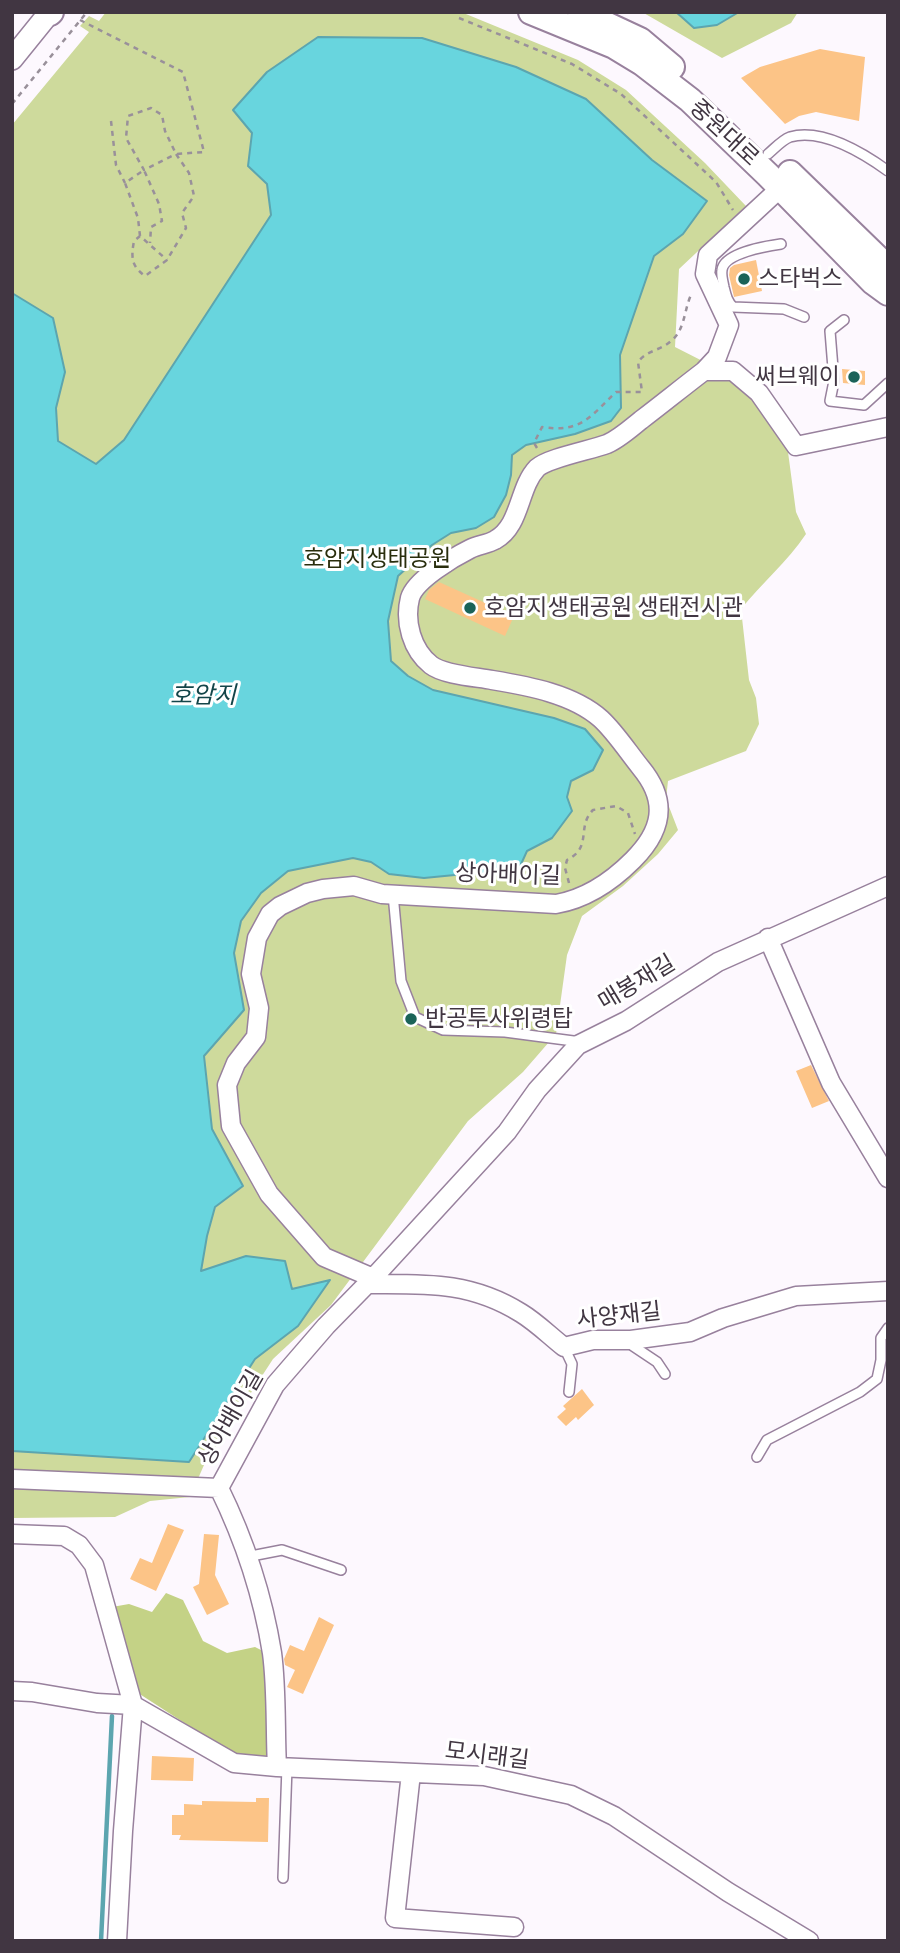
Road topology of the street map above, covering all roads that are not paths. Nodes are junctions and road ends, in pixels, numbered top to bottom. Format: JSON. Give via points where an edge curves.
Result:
{"nodes":[{"id":1,"x":50,"y":12,"type":"edge"},
{"id":2,"x":531,"y":12,"type":"edge"},
{"id":3,"x":580,"y":12,"type":"edge"},
{"id":4,"x":12,"y":59,"type":"edge"},
{"id":5,"x":768,"y":154,"type":"junction"},
{"id":6,"x":888,"y":171,"type":"edge"},
{"id":7,"x":787,"y":182,"type":"junction"},
{"id":8,"x":781,"y":244,"type":"dead end"},
{"id":9,"x":888,"y":268,"type":"edge"},
{"id":10,"x":888,"y":293,"type":"edge"},
{"id":11,"x":804,"y":317,"type":"dead end"},
{"id":12,"x":844,"y":320,"type":"dead end"},
{"id":13,"x":704,"y":371,"type":"junction"},
{"id":14,"x":888,"y":383,"type":"edge"},
{"id":15,"x":888,"y":426,"type":"edge"},
{"id":16,"x":888,"y":886,"type":"edge"},
{"id":17,"x":393,"y":894,"type":"junction"},
{"id":18,"x":768,"y":938,"type":"junction"},
{"id":19,"x":583,"y":1042,"type":"junction"},
{"id":20,"x":888,"y":1178,"type":"edge"},
{"id":21,"x":370,"y":1281,"type":"junction"},
{"id":22,"x":888,"y":1291,"type":"edge"},
{"id":23,"x":888,"y":1328,"type":"edge"},
{"id":24,"x":631,"y":1340,"type":"junction"},
{"id":25,"x":564,"y":1347,"type":"junction"},
{"id":26,"x":665,"y":1374,"type":"dead end"},
{"id":27,"x":569,"y":1392,"type":"dead end"},
{"id":28,"x":757,"y":1457,"type":"dead end"},
{"id":29,"x":12,"y":1479,"type":"edge"},
{"id":30,"x":219,"y":1488,"type":"junction"},
{"id":31,"x":12,"y":1534,"type":"edge"},
{"id":32,"x":246,"y":1557,"type":"junction"},
{"id":33,"x":341,"y":1570,"type":"dead end"},
{"id":34,"x":12,"y":1691,"type":"edge"},
{"id":35,"x":133,"y":1705,"type":"junction"},
{"id":36,"x":282,"y":1767,"type":"junction"},
{"id":37,"x":411,"y":1773,"type":"junction"},
{"id":38,"x":283,"y":1878,"type":"dead end"},
{"id":39,"x":514,"y":1927,"type":"dead end"},
{"id":40,"x":117,"y":1941,"type":"edge"},
{"id":41,"x":809,"y":1941,"type":"edge"}],
"edges":[{"from":1,"to":4,"type":"street"},
{"from":2,"to":7,"type":"main road","name":"중원대로","via":[[614,46],[642,63]]},
{"from":3,"to":5,"type":"main road","name":"중원대로","via":[[640,40]]},
{"from":5,"to":6,"type":"lane","via":[[792,136],[816,137],[840,144]]},
{"from":5,"to":7,"type":"main road","name":"중원대로"},
{"from":7,"to":9,"type":"main road","name":"중원대로"},
{"from":7,"to":10,"type":"main road","name":"중원대로","via":[[873,282]]},
{"from":7,"to":13,"type":"street","name":"상아배이길","via":[[708,255],[705,274],[729,325],[717,357]]},
{"from":8,"to":11,"type":"lane","via":[[724,263],[728,301],[733,307],[784,309]]},
{"from":12,"to":14,"type":"lane","via":[[830,331],[834,381],[830,401],[864,405]]},
{"from":13,"to":15,"type":"street","via":[[733,371],[759,393],[796,446]]},
{"from":13,"to":17,"type":"street","name":"상아배이길","via":[[608,444],[538,467],[513,521],[497,540],[471,548],[431,572],[410,596],[414,646],[432,666],[527,687],[570,701],[600,719],[651,779],[659,824],[648,845],[622,872],[569,902]]},
{"from":16,"to":18,"type":"street","name":"매봉재길"},
{"from":17,"to":19,"type":"lane","via":[[401,981],[415,1017],[443,1030]]},
{"from":17,"to":21,"type":"street","name":"상아배이길","via":[[354,886],[323,889],[295,898],[270,914],[257,938],[251,974],[259,1008],[256,1037],[236,1063],[227,1085],[231,1126],[269,1194],[324,1257]]},
{"from":18,"to":19,"type":"street","name":"매봉재길","via":[[718,961],[625,1021]]},
{"from":18,"to":20,"type":"street","via":[[831,1083]]},
{"from":19,"to":21,"type":"street","name":"매봉재길"},
{"from":21,"to":25,"type":"street","name":"사양재길","via":[[439,1284],[480,1293],[522,1313]]},
{"from":21,"to":30,"type":"street","name":"상아배이길","via":[[275,1385]]},
{"from":22,"to":24,"type":"street","name":"사양재길","via":[[796,1296],[690,1332]]},
{"from":23,"to":28,"type":"lane","via":[[881,1338],[877,1379],[767,1440]]},
{"from":24,"to":25,"type":"street","name":"사양재길","via":[[593,1340]]},
{"from":24,"to":26,"type":"lane"},
{"from":25,"to":27,"type":"lane","via":[[572,1364]]},
{"from":29,"to":30,"type":"street","name":"상아배이길"},
{"from":30,"to":32,"type":"street","name":"상아배이길"},
{"from":31,"to":35,"type":"street","via":[[64,1536],[79,1545],[94,1565]]},
{"from":32,"to":33,"type":"lane","via":[[282,1550]]},
{"from":32,"to":36,"type":"street","name":"상아배이길","via":[[272,1655]]},
{"from":34,"to":35,"type":"street"},
{"from":35,"to":36,"type":"street","name":"모시래길","via":[[234,1763]]},
{"from":35,"to":40,"type":"street"},
{"from":36,"to":37,"type":"street","name":"모시래길"},
{"from":36,"to":38,"type":"lane"},
{"from":37,"to":39,"type":"street","via":[[395,1918]]},
{"from":37,"to":41,"type":"street","name":"모시래길","via":[[484,1776],[571,1795],[614,1816]]}]}
